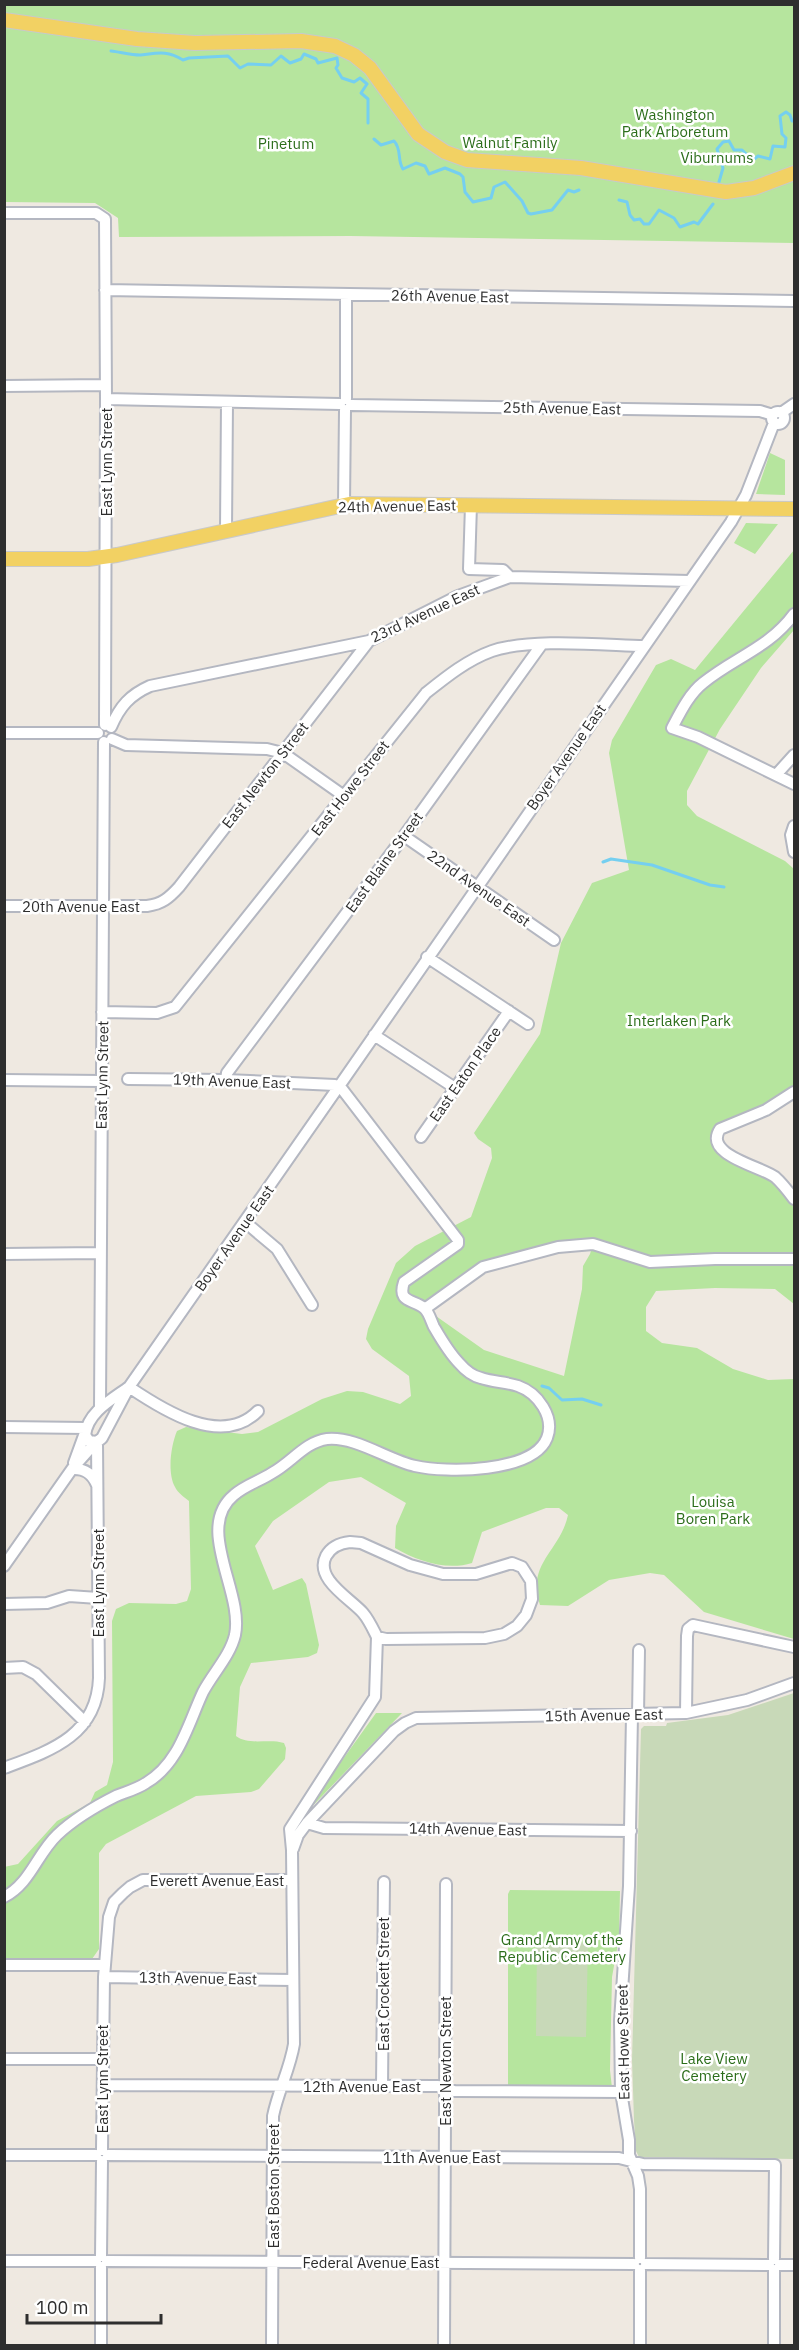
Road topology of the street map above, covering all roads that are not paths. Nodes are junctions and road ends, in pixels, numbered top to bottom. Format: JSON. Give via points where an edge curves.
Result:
{"nodes":[{"id":1,"x":6,"y":22,"type":"edge"},
{"id":2,"x":795,"y":173,"type":"edge"},
{"id":3,"x":4,"y":213,"type":"edge"},
{"id":4,"x":105,"y":290,"type":"junction"},
{"id":5,"x":346,"y":295,"type":"junction"},
{"id":6,"x":795,"y":302,"type":"edge"},
{"id":7,"x":106,"y":385,"type":"junction"},
{"id":8,"x":4,"y":386,"type":"edge"},
{"id":9,"x":106,"y":399,"type":"junction"},
{"id":10,"x":227,"y":402,"type":"junction"},
{"id":11,"x":345,"y":404,"type":"junction"},
{"id":12,"x":795,"y":404,"type":"edge"},
{"id":13,"x":776,"y":417,"type":"junction"},
{"id":14,"x":344,"y":504,"type":"junction"},
{"id":15,"x":471,"y":505,"type":"junction"},
{"id":16,"x":740,"y":508,"type":"junction"},
{"id":17,"x":795,"y":509,"type":"edge"},
{"id":18,"x":226,"y":530,"type":"junction"},
{"id":19,"x":105,"y":557,"type":"junction"},
{"id":20,"x":4,"y":559,"type":"edge"},
{"id":21,"x":510,"y":578,"type":"junction"},
{"id":22,"x":690,"y":581,"type":"junction"},
{"id":23,"x":795,"y":614,"type":"edge"},
{"id":24,"x":369,"y":640,"type":"junction"},
{"id":25,"x":542,"y":644,"type":"junction"},
{"id":26,"x":644,"y":646,"type":"junction"},
{"id":27,"x":4,"y":733,"type":"edge"},
{"id":28,"x":106,"y":733,"type":"junction"},
{"id":29,"x":282,"y":753,"type":"junction"},
{"id":30,"x":795,"y":755,"type":"edge"},
{"id":31,"x":776,"y":775,"type":"junction"},
{"id":32,"x":795,"y":784,"type":"edge"},
{"id":33,"x":344,"y":796,"type":"junction"},
{"id":34,"x":795,"y":826,"type":"edge"},
{"id":35,"x":404,"y":836,"type":"junction"},
{"id":36,"x":795,"y":852,"type":"edge"},
{"id":37,"x":476,"y":887,"type":"junction"},
{"id":38,"x":102,"y":905,"type":"junction"},
{"id":39,"x":157,"y":905,"type":"joint"},
{"id":40,"x":4,"y":906,"type":"edge"},
{"id":41,"x":554,"y":940,"type":"dead end"},
{"id":42,"x":427,"y":957,"type":"junction"},
{"id":43,"x":508,"y":1011,"type":"junction"},
{"id":44,"x":102,"y":1012,"type":"junction"},
{"id":45,"x":528,"y":1023,"type":"dead end"},
{"id":46,"x":374,"y":1035,"type":"junction"},
{"id":47,"x":128,"y":1079,"type":"dead end"},
{"id":48,"x":4,"y":1080,"type":"edge"},
{"id":49,"x":226,"y":1080,"type":"junction"},
{"id":50,"x":101,"y":1081,"type":"junction"},
{"id":51,"x":339,"y":1086,"type":"junction"},
{"id":52,"x":455,"y":1088,"type":"junction"},
{"id":53,"x":795,"y":1092,"type":"edge"},
{"id":54,"x":421,"y":1137,"type":"dead end"},
{"id":55,"x":795,"y":1199,"type":"edge"},
{"id":56,"x":245,"y":1222,"type":"junction"},
{"id":57,"x":100,"y":1253,"type":"junction"},
{"id":58,"x":4,"y":1254,"type":"edge"},
{"id":59,"x":795,"y":1259,"type":"edge"},
{"id":60,"x":312,"y":1305,"type":"dead end"},
{"id":61,"x":426,"y":1308,"type":"junction"},
{"id":62,"x":129,"y":1387,"type":"junction"},
{"id":63,"x":100,"y":1407,"type":"junction"},
{"id":64,"x":258,"y":1411,"type":"dead end"},
{"id":65,"x":115,"y":1416,"type":"junction"},
{"id":66,"x":4,"y":1427,"type":"edge"},
{"id":67,"x":86,"y":1429,"type":"junction"},
{"id":68,"x":96,"y":1442,"type":"junction"},
{"id":69,"x":72,"y":1469,"type":"junction"},
{"id":70,"x":98,"y":1490,"type":"junction"},
{"id":71,"x":4,"y":1566,"type":"edge"},
{"id":72,"x":98,"y":1598,"type":"junction"},
{"id":73,"x":4,"y":1605,"type":"edge"},
{"id":74,"x":377,"y":1637,"type":"junction"},
{"id":75,"x":795,"y":1647,"type":"edge"},
{"id":76,"x":639,"y":1650,"type":"dead end"},
{"id":77,"x":4,"y":1668,"type":"edge"},
{"id":78,"x":795,"y":1683,"type":"edge"},
{"id":79,"x":686,"y":1713,"type":"junction"},
{"id":80,"x":635,"y":1715,"type":"junction"},
{"id":81,"x":410,"y":1720,"type":"joint"},
{"id":82,"x":85,"y":1722,"type":"junction"},
{"id":83,"x":4,"y":1768,"type":"edge"},
{"id":84,"x":307,"y":1822,"type":"junction"},
{"id":85,"x":631,"y":1831,"type":"junction"},
{"id":86,"x":292,"y":1850,"type":"junction"},
{"id":87,"x":292,"y":1880,"type":"junction"},
{"id":88,"x":384,"y":1882,"type":"dead end"},
{"id":89,"x":446,"y":1884,"type":"dead end"},
{"id":90,"x":4,"y":1897,"type":"edge"},
{"id":91,"x":114,"y":1902,"type":"joint"},
{"id":92,"x":4,"y":1965,"type":"edge"},
{"id":93,"x":105,"y":1965,"type":"junction"},
{"id":94,"x":104,"y":1977,"type":"junction"},
{"id":95,"x":293,"y":1980,"type":"junction"},
{"id":96,"x":4,"y":2059,"type":"edge"},
{"id":97,"x":102,"y":2059,"type":"junction"},
{"id":98,"x":103,"y":2085,"type":"junction"},
{"id":99,"x":282,"y":2085,"type":"junction"},
{"id":100,"x":382,"y":2086,"type":"junction"},
{"id":101,"x":445,"y":2089,"type":"junction"},
{"id":102,"x":621,"y":2092,"type":"junction"},
{"id":103,"x":4,"y":2155,"type":"edge"},
{"id":104,"x":102,"y":2155,"type":"junction"},
{"id":105,"x":273,"y":2156,"type":"junction"},
{"id":106,"x":444,"y":2157,"type":"junction"},
{"id":107,"x":631,"y":2161,"type":"junction"},
{"id":108,"x":4,"y":2261,"type":"edge"},
{"id":109,"x":102,"y":2261,"type":"junction"},
{"id":110,"x":273,"y":2261,"type":"junction"},
{"id":111,"x":444,"y":2262,"type":"junction"},
{"id":112,"x":640,"y":2264,"type":"junction"},
{"id":113,"x":774,"y":2265,"type":"junction"},
{"id":114,"x":795,"y":2265,"type":"edge"},
{"id":115,"x":101,"y":2346,"type":"edge"},
{"id":116,"x":272,"y":2346,"type":"edge"},
{"id":117,"x":444,"y":2346,"type":"edge"},
{"id":118,"x":640,"y":2346,"type":"edge"},
{"id":119,"x":774,"y":2346,"type":"edge"}],
"edges":[{"from":1,"to":2,"type":"main road","via":[[137,39],[301,41],[335,46],[370,68],[418,134],[445,152],[467,160],[581,168],[726,192],[754,188]]},
{"from":3,"to":4,"type":"street","name":"East Lynn Street","via":[[96,213],[105,219]]},
{"from":4,"to":5,"type":"street","name":"26th Avenue East"},
{"from":4,"to":7,"type":"street","name":"East Lynn Street"},
{"from":5,"to":6,"type":"street","name":"26th Avenue East"},
{"from":5,"to":11,"type":"street"},
{"from":7,"to":8,"type":"street"},
{"from":7,"to":9,"type":"street","name":"East Lynn Street"},
{"from":9,"to":10,"type":"street","name":"25th Avenue East"},
{"from":9,"to":19,"type":"street","name":"East Lynn Street"},
{"from":10,"to":11,"type":"street","name":"25th Avenue East"},
{"from":10,"to":18,"type":"street"},
{"from":11,"to":13,"type":"street","name":"25th Avenue East","via":[[748,411]]},
{"from":11,"to":14,"type":"street"},
{"from":12,"to":13,"type":"street"},
{"from":13,"to":16,"type":"street","name":"Boyer Avenue East"},
{"from":14,"to":15,"type":"main road","name":"24th Avenue East"},
{"from":14,"to":18,"type":"main road","name":"24th Avenue East"},
{"from":15,"to":16,"type":"main road","name":"24th Avenue East"},
{"from":15,"to":21,"type":"street","via":[[469,569],[503,570]]},
{"from":16,"to":17,"type":"main road","name":"24th Avenue East"},
{"from":16,"to":22,"type":"street","name":"Boyer Avenue East"},
{"from":18,"to":19,"type":"main road","name":"24th Avenue East"},
{"from":19,"to":20,"type":"main road","name":"24th Avenue East"},
{"from":19,"to":28,"type":"street","name":"East Lynn Street"},
{"from":21,"to":22,"type":"street","name":"23rd Avenue East"},
{"from":21,"to":24,"type":"street","name":"23rd Avenue East","via":[[458,596]]},
{"from":22,"to":26,"type":"street","name":"Boyer Avenue East"},
{"from":23,"to":31,"type":"street","via":[[777,635],[703,682],[672,728]]},
{"from":24,"to":28,"type":"street","name":"23rd Avenue East","via":[[150,686],[129,697]]},
{"from":24,"to":29,"type":"street","name":"East Newton Street"},
{"from":25,"to":26,"type":"street","name":"East Howe Street"},
{"from":25,"to":33,"type":"street","name":"East Howe Street","via":[[492,651],[457,669],[426,693]]},
{"from":25,"to":35,"type":"street","name":"East Blaine Street"},
{"from":26,"to":37,"type":"street","name":"Boyer Avenue East"},
{"from":27,"to":28,"type":"street"},
{"from":28,"to":29,"type":"street","via":[[126,745],[267,749]]},
{"from":28,"to":38,"type":"street","name":"East Lynn Street"},
{"from":29,"to":33,"type":"street"},
{"from":29,"to":39,"type":"street","name":"East Newton Street","via":[[179,887]]},
{"from":30,"to":31,"type":"street"},
{"from":31,"to":32,"type":"street"},
{"from":33,"to":44,"type":"street","name":"East Howe Street","via":[[175,1007],[157,1013]]},
{"from":34,"to":36,"type":"street","via":[[791,843]]},
{"from":35,"to":37,"type":"street","name":"22nd Avenue East"},
{"from":35,"to":49,"type":"street","name":"East Blaine Street","via":[[227,1073]]},
{"from":37,"to":41,"type":"street","name":"22nd Avenue East"},
{"from":37,"to":42,"type":"street","name":"Boyer Avenue East"},
{"from":38,"to":39,"type":"street","name":"20th Avenue East"},
{"from":38,"to":40,"type":"street","name":"20th Avenue East"},
{"from":38,"to":44,"type":"street","name":"East Lynn Street"},
{"from":42,"to":43,"type":"street"},
{"from":42,"to":46,"type":"street","name":"Boyer Avenue East"},
{"from":43,"to":45,"type":"street"},
{"from":43,"to":52,"type":"street","name":"East Eaton Place"},
{"from":44,"to":50,"type":"street","name":"East Lynn Street"},
{"from":46,"to":51,"type":"street","name":"Boyer Avenue East"},
{"from":46,"to":52,"type":"street"},
{"from":47,"to":49,"type":"street","name":"19th Avenue East"},
{"from":48,"to":50,"type":"street"},
{"from":49,"to":51,"type":"street","name":"19th Avenue East"},
{"from":50,"to":57,"type":"street","name":"East Lynn Street"},
{"from":51,"to":56,"type":"street","name":"Boyer Avenue East"},
{"from":51,"to":61,"type":"street","via":[[450,1227],[458,1244],[404,1282],[404,1297]]},
{"from":52,"to":54,"type":"street","name":"East Eaton Place"},
{"from":53,"to":55,"type":"street","via":[[766,1110],[720,1129],[716,1140],[730,1156],[775,1177]]},
{"from":56,"to":60,"type":"street","via":[[277,1249]]},
{"from":56,"to":62,"type":"street","name":"Boyer Avenue East"},
{"from":57,"to":58,"type":"street"},
{"from":57,"to":63,"type":"street","name":"East Lynn Street"},
{"from":59,"to":61,"type":"street","via":[[650,1262],[593,1244],[558,1247],[483,1267]]},
{"from":61,"to":90,"type":"street","via":[[447,1348],[467,1371],[478,1378],[521,1387],[537,1399],[549,1422],[545,1442],[516,1462],[452,1469],[418,1467],[348,1441],[327,1439],[314,1443],[234,1494],[223,1508],[218,1530],[236,1610],[234,1637],[173,1758],[147,1783],[115,1797],[68,1826],[54,1838],[22,1883]]},
{"from":62,"to":63,"type":"street","name":"Boyer Avenue East"},
{"from":62,"to":64,"type":"street","via":[[160,1409],[206,1424],[231,1427]]},
{"from":62,"to":65,"type":"street","name":"Boyer Avenue East"},
{"from":63,"to":65,"type":"street","via":[[110,1407]]},
{"from":63,"to":67,"type":"street","name":"Boyer Avenue East"},
{"from":65,"to":68,"type":"street","name":"Boyer Avenue East"},
{"from":66,"to":67,"type":"street"},
{"from":67,"to":68,"type":"street","via":[[87,1438]]},
{"from":67,"to":69,"type":"street"},
{"from":68,"to":69,"type":"street"},
{"from":68,"to":70,"type":"street","name":"East Lynn Street"},
{"from":69,"to":70,"type":"street","via":[[89,1472]]},
{"from":69,"to":71,"type":"street"},
{"from":70,"to":72,"type":"street","name":"East Lynn Street"},
{"from":72,"to":73,"type":"street","via":[[69,1596],[47,1603]]},
{"from":72,"to":82,"type":"street","name":"East Lynn Street","via":[[99,1683]]},
{"from":74,"to":74,"type":"street","via":[[481,1638],[504,1634],[526,1615],[532,1599],[531,1581],[522,1567],[512,1563],[476,1574],[443,1574],[410,1565],[361,1543],[340,1544],[327,1555],[325,1570],[337,1589],[362,1612]]},
{"from":74,"to":86,"type":"street","name":"East Boston Street","via":[[375,1696],[292,1823]]},
{"from":75,"to":79,"type":"street","via":[[693,1625],[687,1635]]},
{"from":76,"to":80,"type":"street","name":"East Howe Street"},
{"from":77,"to":82,"type":"street","via":[[23,1668],[36,1674]]},
{"from":78,"to":79,"type":"street","name":"15th Avenue East","via":[[747,1700]]},
{"from":79,"to":80,"type":"street","name":"15th Avenue East"},
{"from":80,"to":81,"type":"street","name":"15th Avenue East"},
{"from":80,"to":85,"type":"street","name":"East Howe Street"},
{"from":81,"to":84,"type":"street","name":"East Boston Street","via":[[394,1731]]},
{"from":82,"to":83,"type":"street","via":[[62,1744]]},
{"from":84,"to":85,"type":"street","name":"14th Avenue East","via":[[324,1828]]},
{"from":84,"to":86,"type":"street","name":"East Boston Street"},
{"from":85,"to":102,"type":"street","name":"East Howe Street","via":[[620,2004]]},
{"from":86,"to":87,"type":"street","name":"East Boston Street"},
{"from":87,"to":91,"type":"street","name":"Everett Avenue East","via":[[143,1880]]},
{"from":87,"to":95,"type":"street","name":"East Boston Street"},
{"from":88,"to":100,"type":"street","name":"East Crockett Street"},
{"from":89,"to":101,"type":"street","name":"East Newton Street"},
{"from":91,"to":93,"type":"street","name":"East Lynn Street"},
{"from":92,"to":93,"type":"street"},
{"from":93,"to":94,"type":"street","name":"East Lynn Street"},
{"from":94,"to":95,"type":"street","name":"13th Avenue East"},
{"from":94,"to":97,"type":"street","name":"East Lynn Street"},
{"from":95,"to":99,"type":"street","name":"East Boston Street","via":[[294,2044]]},
{"from":96,"to":97,"type":"street"},
{"from":97,"to":98,"type":"street","name":"East Lynn Street"},
{"from":98,"to":99,"type":"street","name":"12th Avenue East"},
{"from":98,"to":104,"type":"street","name":"East Lynn Street"},
{"from":99,"to":100,"type":"street","name":"12th Avenue East"},
{"from":99,"to":105,"type":"street","name":"East Boston Street","via":[[273,2116]]},
{"from":100,"to":101,"type":"street","name":"12th Avenue East"},
{"from":101,"to":102,"type":"street","name":"12th Avenue East"},
{"from":101,"to":106,"type":"street","name":"East Newton Street"},
{"from":102,"to":107,"type":"street","name":"East Howe Street"},
{"from":103,"to":104,"type":"street","name":"11th Avenue East"},
{"from":104,"to":105,"type":"street","name":"11th Avenue East"},
{"from":104,"to":109,"type":"street","name":"East Lynn Street"},
{"from":105,"to":106,"type":"street","name":"11th Avenue East"},
{"from":105,"to":110,"type":"street","name":"East Boston Street"},
{"from":106,"to":107,"type":"street","name":"11th Avenue East"},
{"from":106,"to":111,"type":"street","name":"East Newton Street"},
{"from":107,"to":112,"type":"street","name":"East Howe Street","via":[[640,2189]]},
{"from":107,"to":113,"type":"street","name":"11th Avenue East","via":[[775,2164]]},
{"from":108,"to":109,"type":"street","name":"Federal Avenue East"},
{"from":109,"to":110,"type":"street","name":"Federal Avenue East"},
{"from":109,"to":115,"type":"street","name":"East Lynn Street"},
{"from":110,"to":111,"type":"street","name":"Federal Avenue East"},
{"from":110,"to":116,"type":"street","name":"East Boston Street"},
{"from":111,"to":112,"type":"street","name":"Federal Avenue East"},
{"from":111,"to":117,"type":"street","name":"East Newton Street"},
{"from":112,"to":113,"type":"street","name":"Federal Avenue East"},
{"from":112,"to":118,"type":"street","name":"East Howe Street"},
{"from":113,"to":114,"type":"street","name":"Federal Avenue East"},
{"from":113,"to":119,"type":"street"}]}
